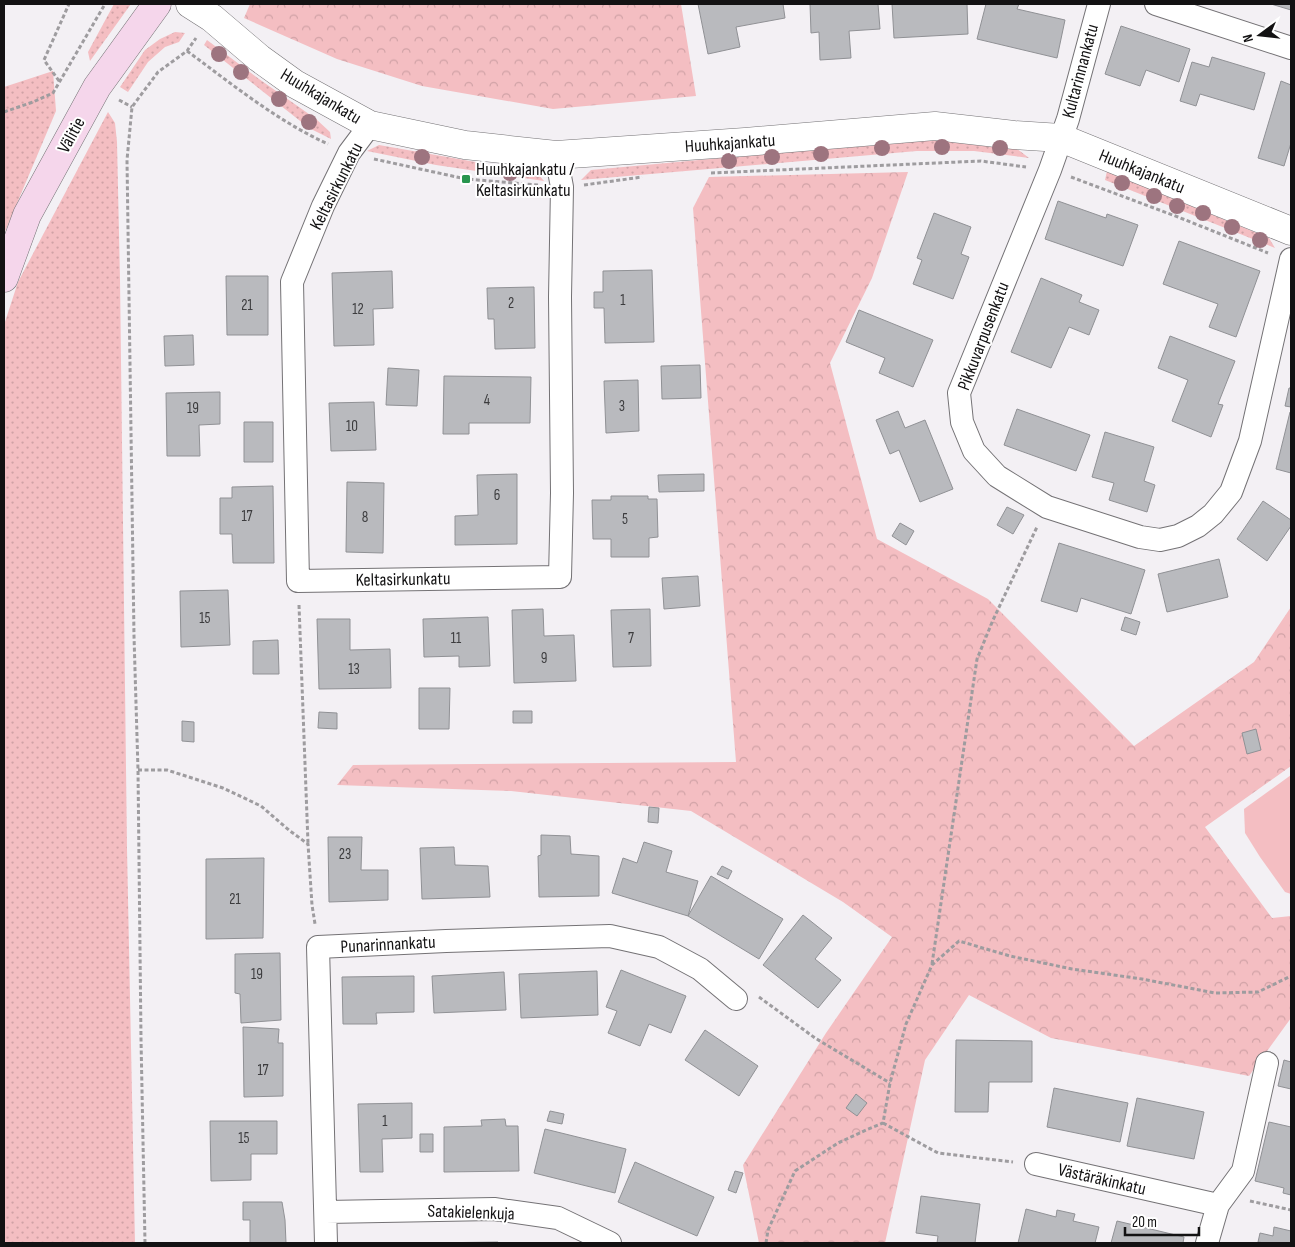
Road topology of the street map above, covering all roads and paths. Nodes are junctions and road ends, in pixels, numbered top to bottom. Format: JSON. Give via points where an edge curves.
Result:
{"nodes":[{"id":1,"x":68,"y":4,"type":"edge"},
{"id":2,"x":105,"y":4,"type":"edge"},
{"id":3,"x":157,"y":4,"type":"edge"},
{"id":4,"x":1099,"y":4,"type":"edge"},
{"id":5,"x":1156,"y":4,"type":"edge"},
{"id":6,"x":201,"y":11,"type":"edge"},
{"id":7,"x":1291,"y":48,"type":"edge"},
{"id":8,"x":59,"y":81,"type":"junction"},
{"id":9,"x":4,"y":112,"type":"edge"},
{"id":10,"x":370,"y":125,"type":"junction"},
{"id":11,"x":1061,"y":138,"type":"junction"},
{"id":12,"x":556,"y":155,"type":"junction"},
{"id":13,"x":1291,"y":231,"type":"edge"},
{"id":14,"x":1291,"y":259,"type":"edge"},
{"id":15,"x":4,"y":278,"type":"edge"},
{"id":16,"x":1047,"y":507,"type":"junction"},
{"id":17,"x":298,"y":581,"type":"junction"},
{"id":18,"x":138,"y":770,"type":"junction"},
{"id":19,"x":308,"y":844,"type":"junction"},
{"id":20,"x":312,"y":905,"type":"dead end"},
{"id":21,"x":932,"y":965,"type":"junction"},
{"id":22,"x":1291,"y":976,"type":"edge"},
{"id":23,"x":736,"y":999,"type":"joint"},
{"id":24,"x":1267,"y":1064,"type":"dead end"},
{"id":25,"x":890,"y":1083,"type":"junction"},
{"id":26,"x":883,"y":1123,"type":"junction"},
{"id":27,"x":1036,"y":1164,"type":"joint"},
{"id":28,"x":1218,"y":1205,"type":"junction"},
{"id":29,"x":1291,"y":1210,"type":"edge"},
{"id":30,"x":326,"y":1212,"type":"junction"},
{"id":31,"x":145,"y":1243,"type":"edge"},
{"id":32,"x":326,"y":1243,"type":"edge"},
{"id":33,"x":610,"y":1243,"type":"edge"},
{"id":34,"x":766,"y":1243,"type":"edge"},
{"id":35,"x":1207,"y":1243,"type":"edge"}],
"edges":[{"from":1,"to":8,"type":"path","via":[[44,60]]},
{"from":2,"to":8,"type":"path"},
{"from":3,"to":15,"type":"main road","name":"Välitie","via":[[97,87],[27,215]]},
{"from":4,"to":11,"type":"street","name":"Kultarinnankatu"},
{"from":5,"to":7,"type":"street"},
{"from":6,"to":10,"type":"street","name":"Huuhkajankatu","via":[[295,84]]},
{"from":6,"to":18,"type":"path","via":[[187,51],[158,72],[132,107],[127,160]]},
{"from":8,"to":9,"type":"path","via":[[53,93]]},
{"from":10,"to":12,"type":"street","name":"Huuhkajankatu","via":[[465,145]]},
{"from":10,"to":17,"type":"street","name":"Keltasirkunkatu","via":[[349,153],[292,282]]},
{"from":11,"to":12,"type":"street","name":"Huuhkajankatu","via":[[935,126]]},
{"from":11,"to":13,"type":"street","name":"Huuhkajankatu"},
{"from":11,"to":16,"type":"street","name":"Pikkuvarpusenkatu","via":[[959,393],[962,422],[974,451],[997,476]]},
{"from":12,"to":17,"type":"street","name":"Keltasirkunkatu","via":[[562,187],[560,577]]},
{"from":14,"to":16,"type":"street","name":"Pikkuvarpusenkatu","via":[[1250,441],[1231,492],[1213,514],[1178,536],[1160,540],[1140,537]]},
{"from":16,"to":21,"type":"path","via":[[977,659]]},
{"from":17,"to":19,"type":"path"},
{"from":18,"to":19,"type":"path","via":[[167,770],[223,788],[261,806]]},
{"from":18,"to":31,"type":"path"},
{"from":19,"to":20,"type":"path"},
{"from":21,"to":22,"type":"path","via":[[959,941],[1072,969],[1215,992],[1258,992]]},
{"from":21,"to":25,"type":"path","via":[[906,1024]]},
{"from":23,"to":25,"type":"path","via":[[756,994],[815,1038]]},
{"from":23,"to":30,"type":"street","name":"Punarinnankatu","via":[[700,969],[660,947],[610,936],[318,947]]},
{"from":24,"to":28,"type":"street","via":[[1243,1172]]},
{"from":25,"to":26,"type":"path"},
{"from":26,"to":27,"type":"path","via":[[938,1153]]},
{"from":26,"to":34,"type":"path","via":[[838,1143],[795,1170],[768,1230]]},
{"from":27,"to":28,"type":"street","name":"Västäräkinkatu"},
{"from":28,"to":29,"type":"path","via":[[1240,1199]]},
{"from":28,"to":35,"type":"street"},
{"from":30,"to":32,"type":"street","name":"Punarinnankatu"},
{"from":30,"to":33,"type":"street","name":"Satakielenkuja","via":[[494,1210],[558,1218]]}]}
